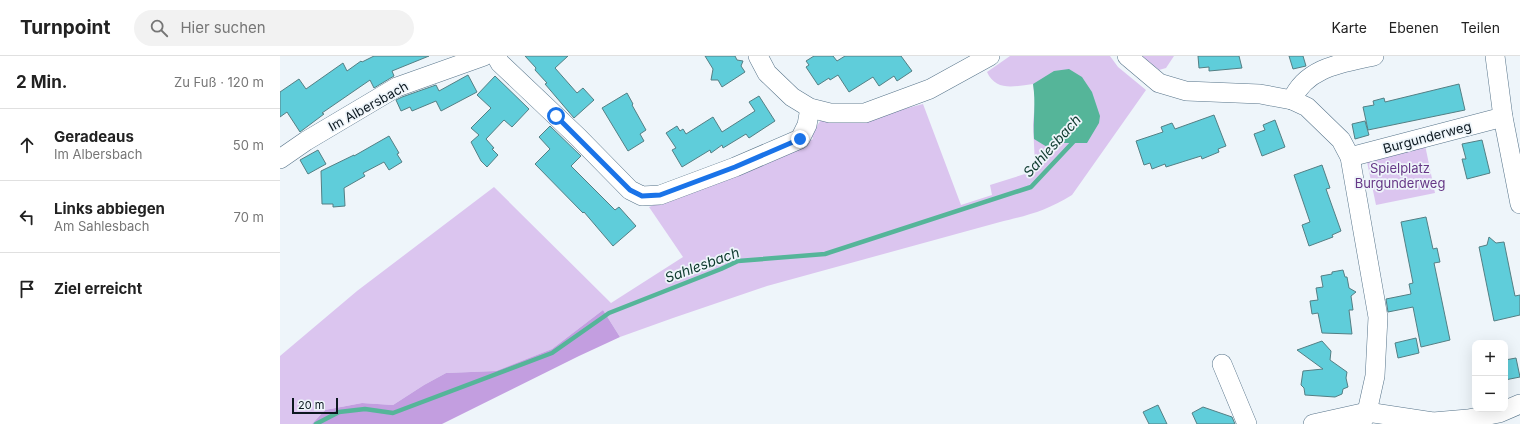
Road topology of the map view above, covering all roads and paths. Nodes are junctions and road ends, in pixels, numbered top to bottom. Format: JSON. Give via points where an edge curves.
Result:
{"nodes":[{"id":1,"x":484,"y":56,"type":"edge"},
{"id":2,"x":496,"y":56,"type":"edge"},
{"id":3,"x":758,"y":56,"type":"edge"},
{"id":4,"x":990,"y":56,"type":"edge"},
{"id":5,"x":1127,"y":56,"type":"edge"},
{"id":6,"x":1374,"y":56,"type":"edge"},
{"id":7,"x":1495,"y":56,"type":"edge"},
{"id":8,"x":1292,"y":100,"type":"junction"},
{"id":9,"x":810,"y":108,"type":"junction"},
{"id":10,"x":1503,"y":117,"type":"junction"},
{"id":11,"x":1350,"y":157,"type":"junction"},
{"id":12,"x":280,"y":158,"type":"edge"},
{"id":13,"x":1520,"y":204,"type":"edge"},
{"id":14,"x":1222,"y":364,"type":"dead end"},
{"id":15,"x":1520,"y":404,"type":"edge"},
{"id":16,"x":1364,"y":418,"type":"edge"},
{"id":17,"x":1247,"y":424,"type":"edge"},
{"id":18,"x":1313,"y":424,"type":"edge"}],
"edges":[{"from":1,"to":12,"type":"street","name":"Im Albersbach","via":[[397,86]]},
{"from":2,"to":9,"type":"street","via":[[500,63],[630,190],[642,196],[660,195],[800,139],[807,125]]},
{"from":3,"to":9,"type":"street","via":[[767,73],[792,97]]},
{"from":4,"to":9,"type":"street","via":[[930,89],[865,113],[830,113]]},
{"from":5,"to":8,"type":"street","via":[[1159,83],[1186,90],[1260,94]]},
{"from":6,"to":8,"type":"street","via":[[1327,67],[1304,82]]},
{"from":7,"to":10,"type":"street"},
{"from":8,"to":11,"type":"street","via":[[1307,107],[1327,126],[1341,140]]},
{"from":10,"to":11,"type":"street","name":"Burgunderweg"},
{"from":10,"to":13,"type":"street"},
{"from":11,"to":16,"type":"street","via":[[1378,317],[1375,376]]},
{"from":14,"to":17,"type":"street"},
{"from":15,"to":16,"type":"street","via":[[1499,413],[1476,418],[1433,422]]},
{"from":16,"to":18,"type":"street"}]}
